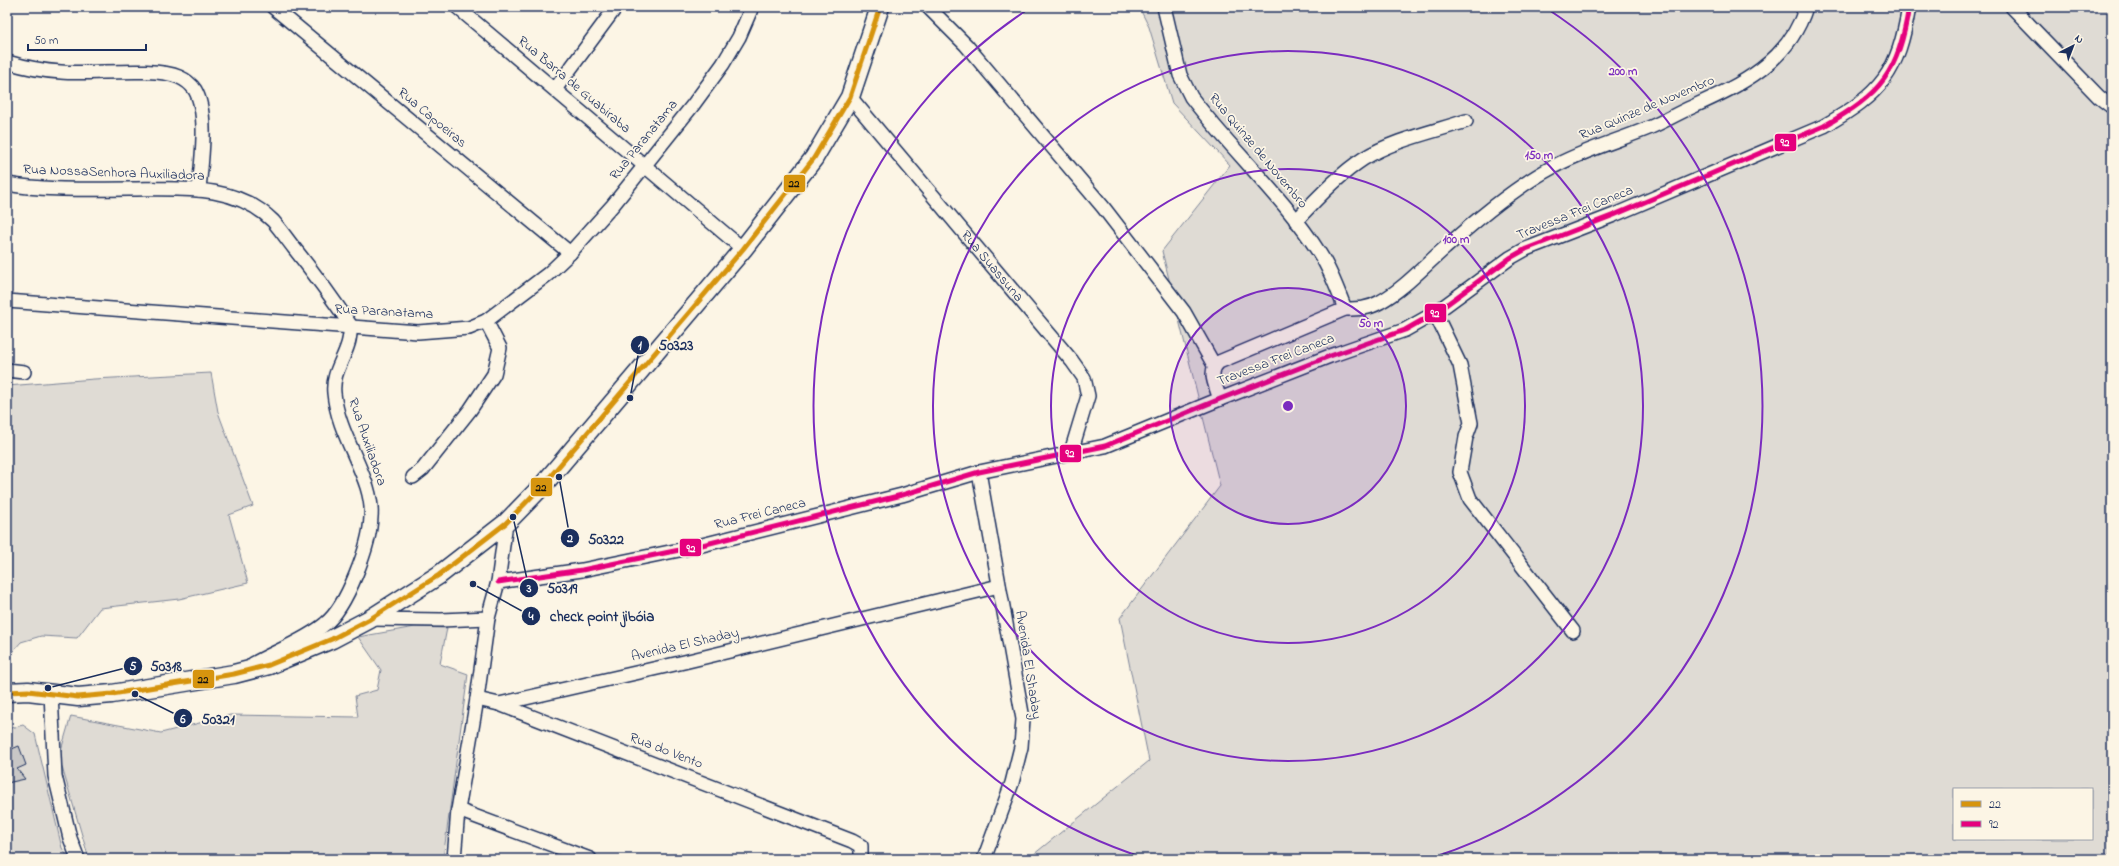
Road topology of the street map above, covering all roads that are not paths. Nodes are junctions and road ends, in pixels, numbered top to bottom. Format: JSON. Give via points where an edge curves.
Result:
{"nodes":[{"id":1,"x":273,"y":7,"type":"edge"},
{"id":2,"x":459,"y":7,"type":"edge"},
{"id":3,"x":616,"y":7,"type":"edge"},
{"id":4,"x":752,"y":7,"type":"edge"},
{"id":5,"x":880,"y":7,"type":"edge"},
{"id":6,"x":928,"y":7,"type":"edge"},
{"id":7,"x":1164,"y":7,"type":"edge"},
{"id":8,"x":1806,"y":7,"type":"edge"},
{"id":9,"x":1910,"y":7,"type":"edge"},
{"id":10,"x":2012,"y":7,"type":"edge"},
{"id":11,"x":7,"y":62,"type":"edge"},
{"id":12,"x":556,"y":88,"type":"junction"},
{"id":13,"x":850,"y":97,"type":"junction"},
{"id":14,"x":2112,"y":107,"type":"edge"},
{"id":15,"x":1466,"y":120,"type":"dead end"},
{"id":16,"x":644,"y":165,"type":"junction"},
{"id":17,"x":7,"y":184,"type":"edge"},
{"id":18,"x":199,"y":190,"type":"junction"},
{"id":19,"x":1296,"y":221,"type":"junction"},
{"id":20,"x":743,"y":249,"type":"junction"},
{"id":21,"x":570,"y":253,"type":"junction"},
{"id":22,"x":7,"y":301,"type":"edge"},
{"id":23,"x":1345,"y":309,"type":"junction"},
{"id":24,"x":1436,"y":313,"type":"junction"},
{"id":25,"x":486,"y":321,"type":"junction"},
{"id":26,"x":351,"y":326,"type":"junction"},
{"id":27,"x":1214,"y":365,"type":"junction"},
{"id":28,"x":7,"y":370,"type":"edge"},
{"id":29,"x":24,"y":372,"type":"dead end"},
{"id":30,"x":1220,"y":399,"type":"junction"},
{"id":31,"x":1071,"y":452,"type":"junction"},
{"id":32,"x":979,"y":472,"type":"junction"},
{"id":33,"x":413,"y":478,"type":"dead end"},
{"id":34,"x":506,"y":523,"type":"junction"},
{"id":35,"x":498,"y":582,"type":"junction"},
{"id":36,"x":999,"y":586,"type":"junction"},
{"id":37,"x":488,"y":618,"type":"junction"},
{"id":38,"x":370,"y":619,"type":"junction"},
{"id":39,"x":1574,"y":631,"type":"dead end"},
{"id":40,"x":234,"y":674,"type":"junction"},
{"id":41,"x":7,"y":692,"type":"edge"},
{"id":42,"x":50,"y":694,"type":"junction"},
{"id":43,"x":477,"y":699,"type":"junction"},
{"id":44,"x":499,"y":704,"type":"junction"},
{"id":45,"x":458,"y":810,"type":"junction"},
{"id":46,"x":78,"y":859,"type":"edge"},
{"id":47,"x":454,"y":859,"type":"edge"},
{"id":48,"x":590,"y":859,"type":"edge"},
{"id":49,"x":861,"y":859,"type":"edge"},
{"id":50,"x":984,"y":859,"type":"edge"}],
"edges":[{"from":1,"to":21,"type":"street","name":"Rua Capoeiras"},
{"from":2,"to":12,"type":"street","name":"Rua Barra de Guabiraba"},
{"from":3,"to":12,"type":"street"},
{"from":4,"to":16,"type":"street","name":"Rua Paranatama","via":[[739,37],[723,64]]},
{"from":5,"to":13,"type":"street"},
{"from":6,"to":27,"type":"street","via":[[966,45],[1103,207],[1184,312]]},
{"from":7,"to":19,"type":"street","name":"Rua Quinze de Novembro","via":[[1180,75],[1191,97]]},
{"from":8,"to":23,"type":"street","name":"Rua Quinze de Novembro","via":[[1799,25],[1782,49],[1772,61],[1755,74],[1730,90],[1650,127],[1595,147],[1549,169],[1479,219],[1390,296],[1364,309]]},
{"from":9,"to":24,"type":"street","name":"Travessa Frei Caneca","via":[[1893,66],[1879,88],[1842,116],[1698,180],[1526,249]]},
{"from":10,"to":14,"type":"street","via":[[2099,97]]},
{"from":11,"to":18,"type":"street","via":[[61,72],[150,72],[178,76],[188,81],[201,105],[202,151]]},
{"from":12,"to":16,"type":"street","name":"Rua Barra de Guabiraba"},
{"from":13,"to":20,"type":"street","via":[[814,158]]},
{"from":13,"to":31,"type":"street","name":"Rua Suassuna","via":[[1084,378],[1088,396]]},
{"from":15,"to":19,"type":"street","via":[[1389,146],[1363,159],[1314,201]]},
{"from":16,"to":20,"type":"street","name":"Rua Barra de Guabiraba"},
{"from":16,"to":21,"type":"street","name":"Rua Paranatama","via":[[613,205]]},
{"from":17,"to":18,"type":"street","name":"Rua NossaSenhora Auxiliadora","via":[[22,187]]},
{"from":18,"to":26,"type":"street","name":"Rua NossaSenhora Auxiliadora","via":[[246,202],[272,221],[327,290]]},
{"from":19,"to":23,"type":"street","name":"Rua Quinze de Novembro","via":[[1321,254]]},
{"from":20,"to":34,"type":"street","via":[[543,485]]},
{"from":21,"to":25,"type":"street","name":"Rua Paranatama","via":[[548,274]]},
{"from":22,"to":26,"type":"street","name":"Rua Paranatama"},
{"from":23,"to":27,"type":"street","name":"Rua Quinze de Novembro"},
{"from":24,"to":30,"type":"street","name":"Travessa Frei Caneca","via":[[1405,330]]},
{"from":24,"to":39,"type":"street","via":[[1460,365],[1467,402],[1470,423],[1460,472],[1470,499]]},
{"from":25,"to":26,"type":"street","name":"Rua Paranatama","via":[[469,328],[418,332]]},
{"from":25,"to":33,"type":"street","via":[[500,348],[494,374],[470,410]]},
{"from":26,"to":40,"type":"street","name":"Rua Auxiliadora","via":[[348,344],[337,367],[334,392],[338,415],[369,497],[370,525],[356,571],[344,601],[325,624]]},
{"from":27,"to":30,"type":"street","via":[[1213,374]]},
{"from":28,"to":29,"type":"street"},
{"from":30,"to":31,"type":"street","name":"Travessa Frei Caneca","via":[[1105,446]]},
{"from":31,"to":32,"type":"street","name":"Travessa Frei Caneca"},
{"from":32,"to":35,"type":"street","name":"Rua Frei Caneca","via":[[902,495],[694,547],[582,570]]},
{"from":32,"to":36,"type":"street","name":"Avenida El Shaday"},
{"from":34,"to":35,"type":"street"},
{"from":34,"to":38,"type":"street","via":[[439,575]]},
{"from":35,"to":37,"type":"street"},
{"from":36,"to":44,"type":"street","name":"Avenida El Shaday"},
{"from":36,"to":50,"type":"street","name":"Avenida El Shaday","via":[[1023,719],[1021,747],[1012,783]]},
{"from":37,"to":38,"type":"street"},
{"from":37,"to":43,"type":"street"},
{"from":38,"to":40,"type":"street","via":[[332,639],[269,665]]},
{"from":40,"to":42,"type":"street","via":[[112,694],[78,697]]},
{"from":41,"to":42,"type":"street"},
{"from":42,"to":46,"type":"street","via":[[55,776],[70,838]]},
{"from":43,"to":44,"type":"street","name":"Rua do Vento"},
{"from":43,"to":45,"type":"street"},
{"from":44,"to":49,"type":"street","name":"Rua do Vento","via":[[843,837],[861,846]]},
{"from":45,"to":47,"type":"street"},
{"from":45,"to":48,"type":"street"}]}
